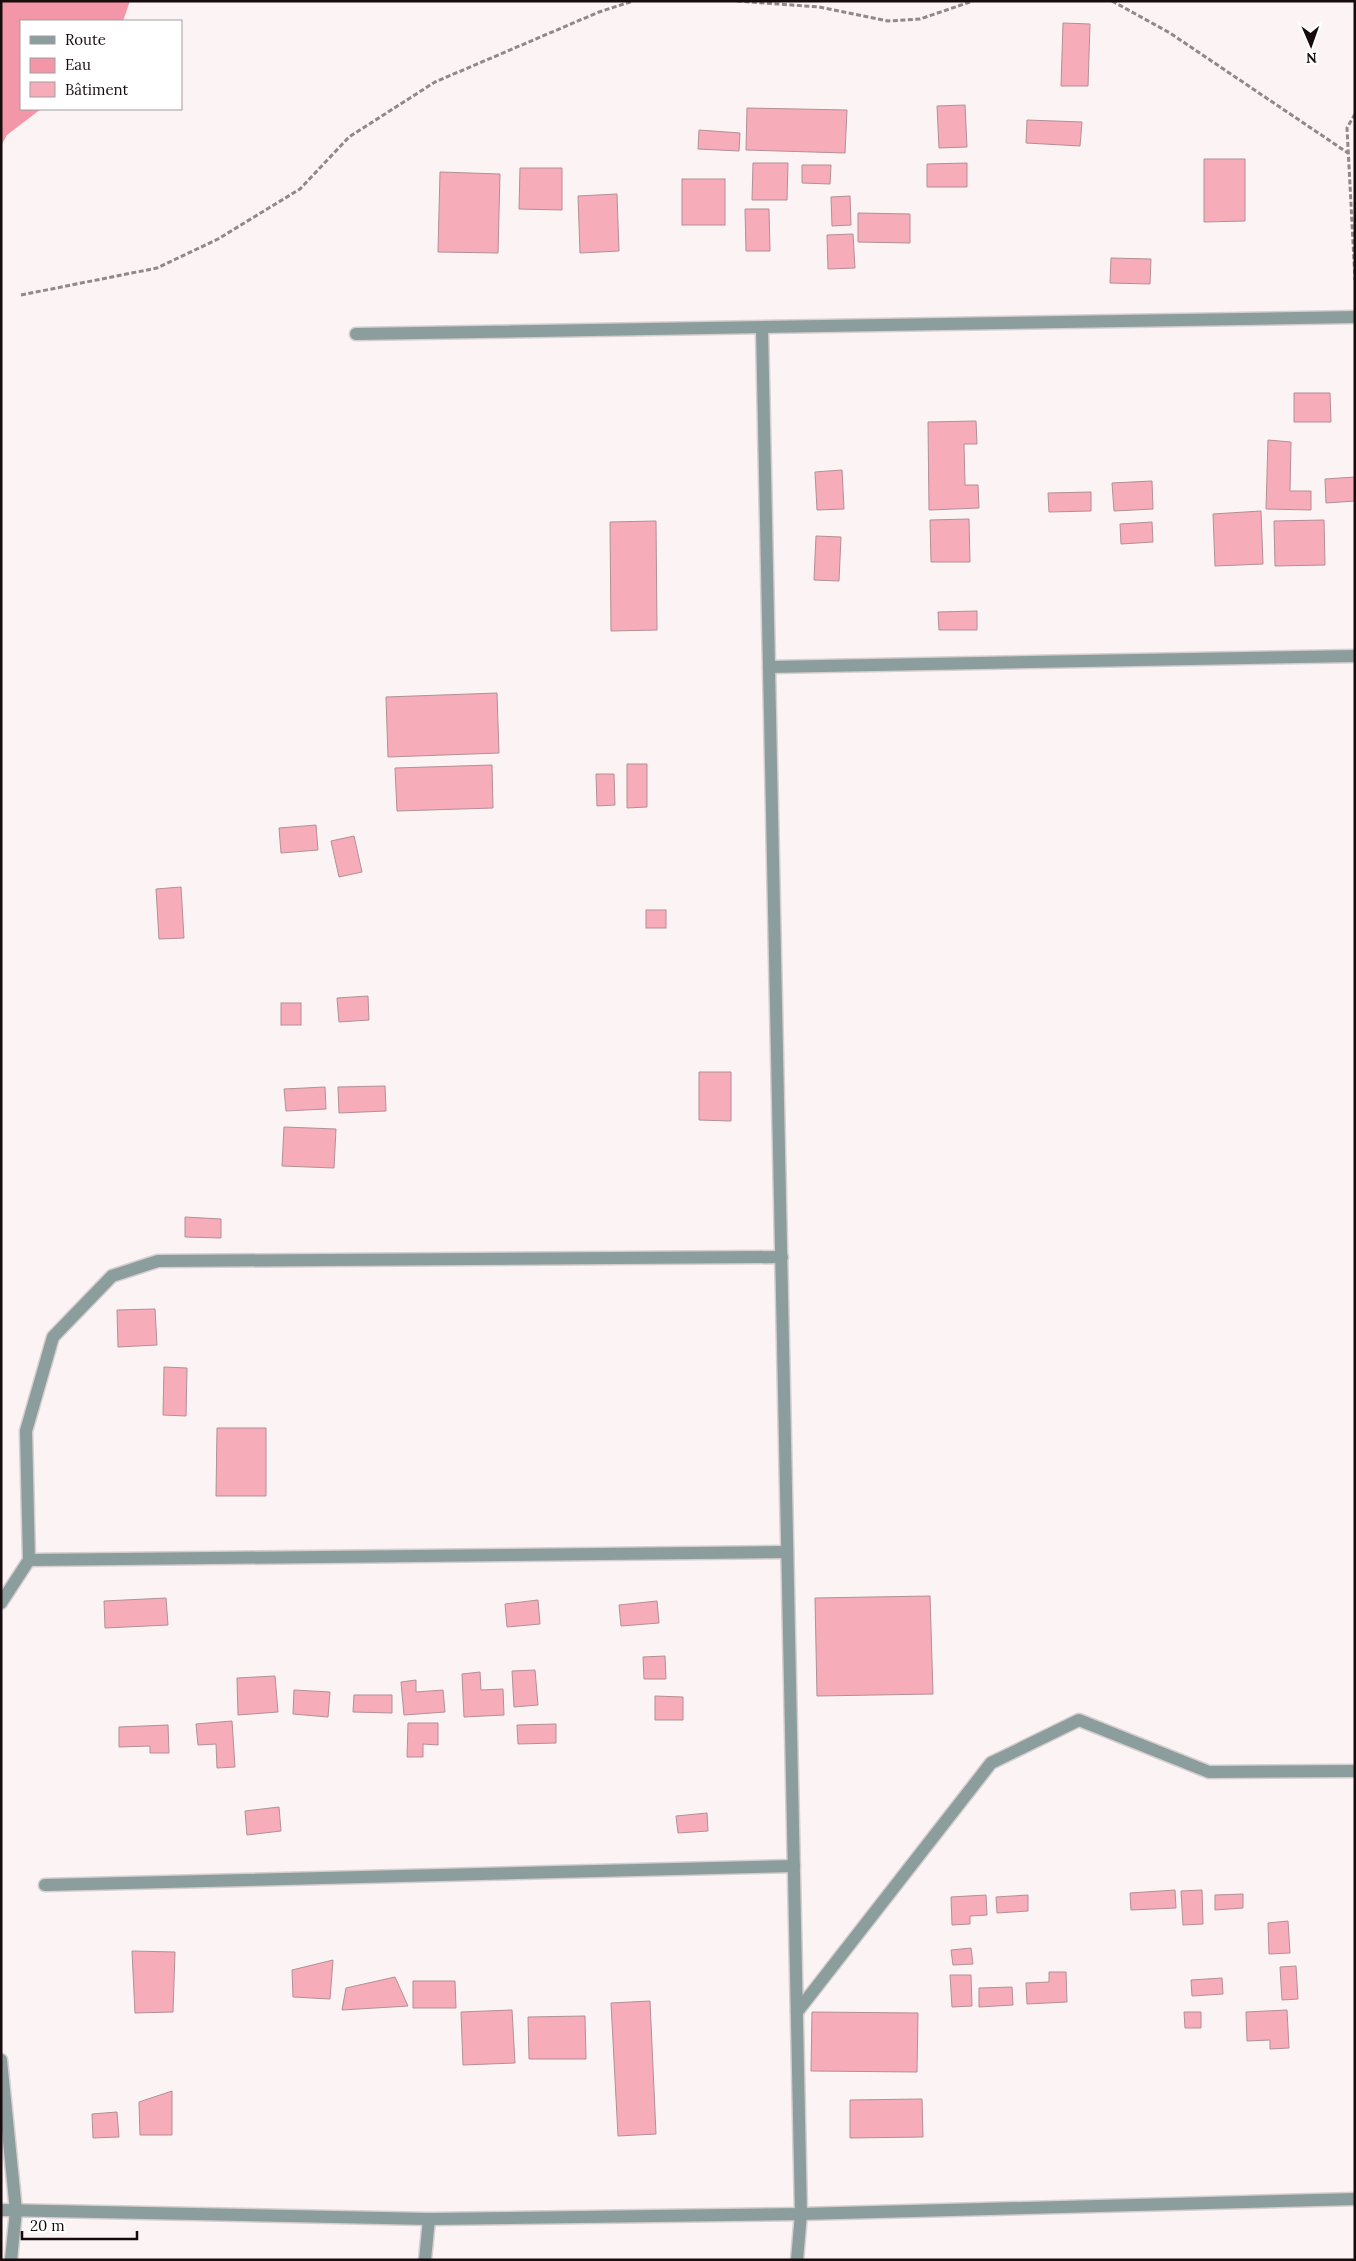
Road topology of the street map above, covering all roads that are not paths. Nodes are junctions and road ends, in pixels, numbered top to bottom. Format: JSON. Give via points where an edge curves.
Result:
{"nodes":[{"id":1,"x":1355,"y":317,"type":"edge"},
{"id":2,"x":762,"y":328,"type":"junction"},
{"id":3,"x":356,"y":334,"type":"dead end"},
{"id":4,"x":1355,"y":656,"type":"edge"},
{"id":5,"x":769,"y":667,"type":"junction"},
{"id":6,"x":782,"y":1257,"type":"junction"},
{"id":7,"x":788,"y":1552,"type":"junction"},
{"id":8,"x":29,"y":1560,"type":"junction"},
{"id":9,"x":1,"y":1604,"type":"edge"},
{"id":10,"x":1355,"y":1772,"type":"edge"},
{"id":11,"x":794,"y":1866,"type":"junction"},
{"id":12,"x":45,"y":1885,"type":"dead end"},
{"id":13,"x":797,"y":2012,"type":"junction"},
{"id":14,"x":1,"y":2060,"type":"edge"},
{"id":15,"x":1355,"y":2199,"type":"edge"},
{"id":16,"x":1,"y":2210,"type":"edge"},
{"id":17,"x":16,"y":2211,"type":"junction"},
{"id":18,"x":801,"y":2214,"type":"junction"},
{"id":19,"x":429,"y":2219,"type":"junction"},
{"id":20,"x":11,"y":2260,"type":"edge"},
{"id":21,"x":425,"y":2260,"type":"edge"},
{"id":22,"x":797,"y":2260,"type":"edge"}],
"edges":[{"from":1,"to":2,"type":"street"},
{"from":2,"to":3,"type":"street"},
{"from":2,"to":5,"type":"street"},
{"from":4,"to":5,"type":"street"},
{"from":5,"to":6,"type":"street"},
{"from":6,"to":7,"type":"street"},
{"from":6,"to":8,"type":"street","via":[[158,1261],[112,1276],[53,1337],[26,1431]]},
{"from":7,"to":8,"type":"street"},
{"from":7,"to":11,"type":"street"},
{"from":8,"to":9,"type":"street"},
{"from":10,"to":13,"type":"street","via":[[1208,1772],[1079,1720],[991,1763]]},
{"from":11,"to":12,"type":"street"},
{"from":11,"to":13,"type":"street"},
{"from":13,"to":18,"type":"street"},
{"from":14,"to":17,"type":"street"},
{"from":15,"to":18,"type":"street"},
{"from":16,"to":17,"type":"street"},
{"from":17,"to":19,"type":"street"},
{"from":17,"to":20,"type":"street"},
{"from":18,"to":19,"type":"street"},
{"from":18,"to":22,"type":"street"},
{"from":19,"to":21,"type":"street"}]}
